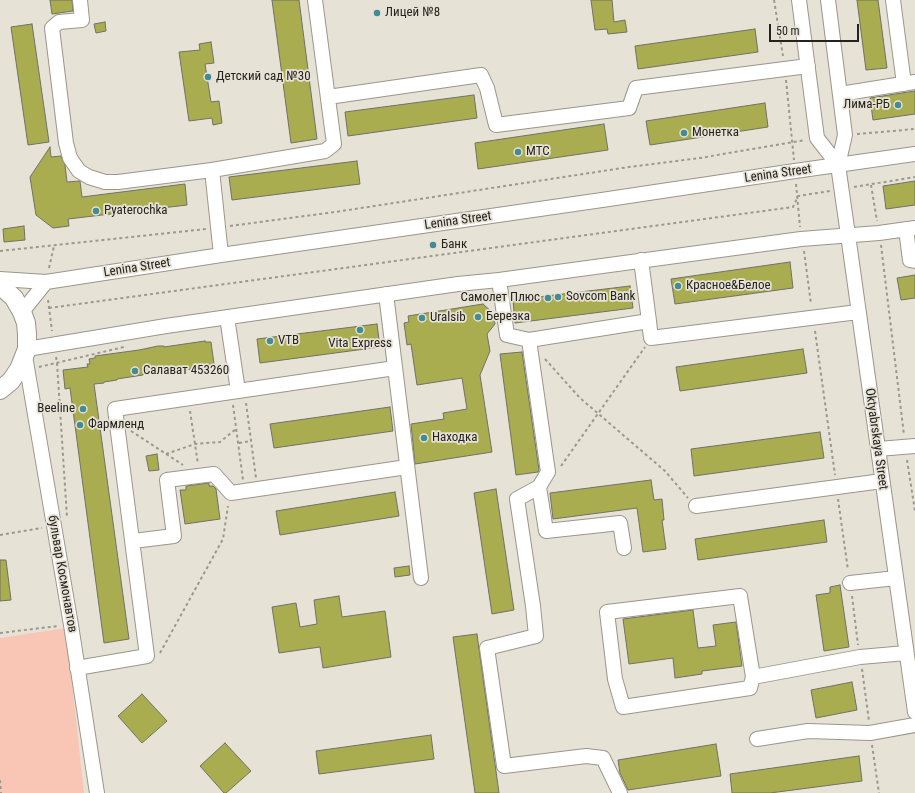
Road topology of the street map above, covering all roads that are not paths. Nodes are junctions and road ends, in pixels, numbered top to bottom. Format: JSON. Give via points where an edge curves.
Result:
{"nodes":[{"id":1,"x":80,"y":0,"type":"edge"},
{"id":2,"x":315,"y":0,"type":"edge"},
{"id":3,"x":799,"y":0,"type":"edge"},
{"id":4,"x":828,"y":0,"type":"edge"},
{"id":5,"x":893,"y":0,"type":"edge"},
{"id":6,"x":808,"y":66,"type":"junction"},
{"id":7,"x":910,"y":83,"type":"edge"},
{"id":8,"x":840,"y":94,"type":"junction"},
{"id":9,"x":328,"y":97,"type":"junction"},
{"id":10,"x":915,"y":154,"type":"edge"},
{"id":11,"x":838,"y":165,"type":"junction"},
{"id":12,"x":212,"y":170,"type":"junction"},
{"id":13,"x":911,"y":228,"type":"edge"},
{"id":14,"x":848,"y":235,"type":"junction"},
{"id":15,"x":221,"y":255,"type":"junction"},
{"id":16,"x":641,"y":260,"type":"junction"},
{"id":17,"x":915,"y":262,"type":"edge"},
{"id":18,"x":0,"y":279,"type":"edge"},
{"id":19,"x":499,"y":280,"type":"junction"},
{"id":20,"x":46,"y":282,"type":"junction"},
{"id":21,"x":0,"y":285,"type":"edge"},
{"id":22,"x":386,"y":294,"type":"junction"},
{"id":23,"x":22,"y":312,"type":"junction"},
{"id":24,"x":858,"y":312,"type":"junction"},
{"id":25,"x":227,"y":317,"type":"junction"},
{"id":26,"x":649,"y":321,"type":"junction"},
{"id":27,"x":529,"y":340,"type":"junction"},
{"id":28,"x":26,"y":352,"type":"junction"},
{"id":29,"x":395,"y":368,"type":"junction"},
{"id":30,"x":0,"y":390,"type":"edge"},
{"id":31,"x":238,"y":391,"type":"junction"},
{"id":32,"x":910,"y":446,"type":"edge"},
{"id":33,"x":878,"y":449,"type":"junction"},
{"id":34,"x":407,"y":467,"type":"junction"},
{"id":35,"x":882,"y":481,"type":"junction"},
{"id":36,"x":539,"y":487,"type":"junction"},
{"id":37,"x":696,"y":506,"type":"road end"},
{"id":38,"x":133,"y":541,"type":"junction"},
{"id":39,"x":624,"y":548,"type":"dead end"},
{"id":40,"x":421,"y":578,"type":"dead end"},
{"id":41,"x":896,"y":578,"type":"junction"},
{"id":42,"x":850,"y":583,"type":"road end"},
{"id":43,"x":906,"y":653,"type":"junction"},
{"id":44,"x":77,"y":668,"type":"junction"},
{"id":45,"x":752,"y":677,"type":"junction"},
{"id":46,"x":915,"y":712,"type":"edge"},
{"id":47,"x":915,"y":725,"type":"edge"},
{"id":48,"x":758,"y":739,"type":"dead end"},
{"id":49,"x":97,"y":793,"type":"edge"},
{"id":50,"x":620,"y":793,"type":"edge"}],
"edges":[{"from":1,"to":12,"type":"street","via":[[82,20],[59,22],[52,28],[66,143],[70,158],[79,170],[89,177],[105,182]]},
{"from":2,"to":9,"type":"street"},
{"from":3,"to":6,"type":"street"},
{"from":4,"to":8,"type":"street","name":"Oktyabrskaya Street"},
{"from":5,"to":7,"type":"street"},
{"from":6,"to":9,"type":"street","via":[[636,88],[629,108],[496,125],[487,88],[481,75]]},
{"from":6,"to":11,"type":"street","via":[[816,138]]},
{"from":7,"to":8,"type":"street"},
{"from":8,"to":11,"type":"street","name":"Oktyabrskaya Street","via":[[845,135]]},
{"from":9,"to":12,"type":"street","via":[[334,144],[325,151]]},
{"from":10,"to":11,"type":"street","name":"Lenina Street"},
{"from":11,"to":14,"type":"street","name":"Oktyabrskaya Street"},
{"from":11,"to":15,"type":"street","name":"Lenina Street"},
{"from":12,"to":15,"type":"street"},
{"from":13,"to":14,"type":"street"},
{"from":13,"to":17,"type":"street","via":[[910,260]]},
{"from":14,"to":16,"type":"street"},
{"from":14,"to":24,"type":"street","name":"Oktyabrskaya Street"},
{"from":15,"to":20,"type":"street","name":"Lenina Street"},
{"from":16,"to":19,"type":"street"},
{"from":16,"to":26,"type":"street"},
{"from":18,"to":20,"type":"street","name":"Lenina Street"},
{"from":19,"to":22,"type":"street"},
{"from":19,"to":27,"type":"street","via":[[507,335]]},
{"from":20,"to":23,"type":"street"},
{"from":21,"to":23,"type":"main road","via":[[14,298]]},
{"from":22,"to":25,"type":"street"},
{"from":22,"to":29,"type":"street"},
{"from":23,"to":28,"type":"main road","via":[[26,323]]},
{"from":24,"to":26,"type":"street","via":[[651,338]]},
{"from":24,"to":33,"type":"street","name":"Oktyabrskaya Street"},
{"from":25,"to":28,"type":"street","via":[[53,345]]},
{"from":25,"to":31,"type":"street"},
{"from":26,"to":27,"type":"street"},
{"from":27,"to":36,"type":"street","via":[[548,472]]},
{"from":28,"to":30,"type":"main road","via":[[19,369]]},
{"from":28,"to":44,"type":"street","name":"бульвар Космонавтов"},
{"from":29,"to":31,"type":"street"},
{"from":29,"to":34,"type":"street"},
{"from":31,"to":38,"type":"street","via":[[115,409]]},
{"from":32,"to":33,"type":"street"},
{"from":33,"to":35,"type":"street","name":"Oktyabrskaya Street"},
{"from":34,"to":38,"type":"street","via":[[244,491],[214,474],[168,480],[174,536]]},
{"from":34,"to":40,"type":"street"},
{"from":35,"to":37,"type":"street"},
{"from":35,"to":41,"type":"street","name":"Oktyabrskaya Street"},
{"from":36,"to":39,"type":"street","via":[[546,532],[620,523]]},
{"from":36,"to":50,"type":"street","via":[[517,499],[536,636],[487,648],[504,766],[586,756],[603,758]]},
{"from":38,"to":44,"type":"street","via":[[147,656]]},
{"from":41,"to":42,"type":"street"},
{"from":41,"to":43,"type":"street","name":"Oktyabrskaya Street"},
{"from":43,"to":45,"type":"street","via":[[860,657]]},
{"from":43,"to":46,"type":"street","name":"Oktyabrskaya Street"},
{"from":44,"to":49,"type":"street","name":"бульвар Космонавтов"},
{"from":45,"to":45,"type":"street","via":[[750,688],[623,706],[615,679],[607,612],[740,596]]},
{"from":47,"to":48,"type":"street","via":[[870,732],[808,731]]}]}
